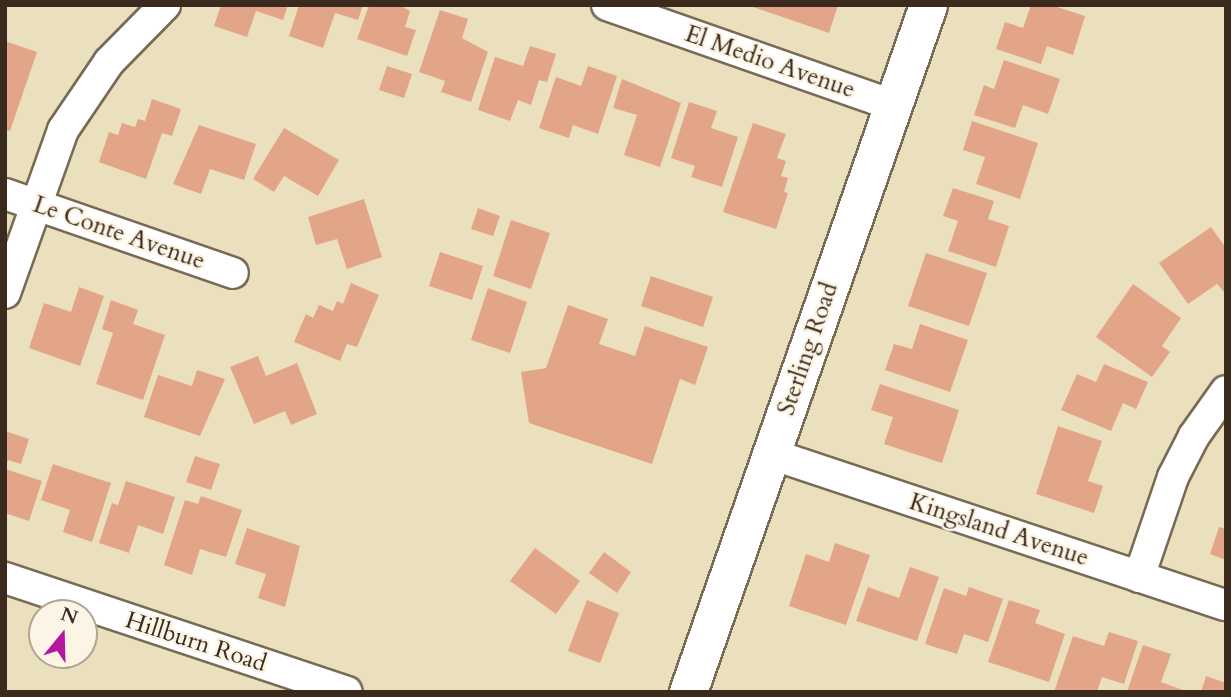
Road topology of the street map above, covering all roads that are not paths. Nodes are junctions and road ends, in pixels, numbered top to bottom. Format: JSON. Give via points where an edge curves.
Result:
{"nodes":[{"id":1,"x":165,"y":5,"type":"edge"},
{"id":2,"x":607,"y":5,"type":"edge"},
{"id":3,"x":928,"y":5,"type":"edge"},
{"id":4,"x":893,"y":105,"type":"junction"},
{"id":5,"x":5,"y":194,"type":"edge"},
{"id":6,"x":36,"y":204,"type":"junction"},
{"id":7,"x":233,"y":273,"type":"dead end"},
{"id":8,"x":5,"y":292,"type":"edge"},
{"id":9,"x":1226,"y":391,"type":"edge"},
{"id":10,"x":771,"y":454,"type":"junction"},
{"id":11,"x":1139,"y":576,"type":"junction"},
{"id":12,"x":5,"y":578,"type":"edge"},
{"id":13,"x":1226,"y":605,"type":"edge"},
{"id":14,"x":347,"y":692,"type":"edge"},
{"id":15,"x":688,"y":692,"type":"edge"}],
"edges":[{"from":1,"to":6,"type":"street","via":[[83,94],[63,130]]},
{"from":2,"to":4,"type":"street","name":"El Medio Avenue"},
{"from":3,"to":4,"type":"street","name":"Sterling Road"},
{"from":4,"to":10,"type":"street","name":"Sterling Road"},
{"from":5,"to":6,"type":"street","name":"Le Conte Avenue"},
{"from":6,"to":7,"type":"street","name":"Le Conte Avenue"},
{"from":6,"to":8,"type":"street"},
{"from":9,"to":11,"type":"street","via":[[1194,436],[1173,477]]},
{"from":10,"to":11,"type":"street","name":"Kingsland Avenue"},
{"from":10,"to":15,"type":"street","name":"Sterling Road"},
{"from":11,"to":13,"type":"street","name":"Kingsland Avenue"},
{"from":12,"to":14,"type":"street","name":"Hillburn Road"}]}
